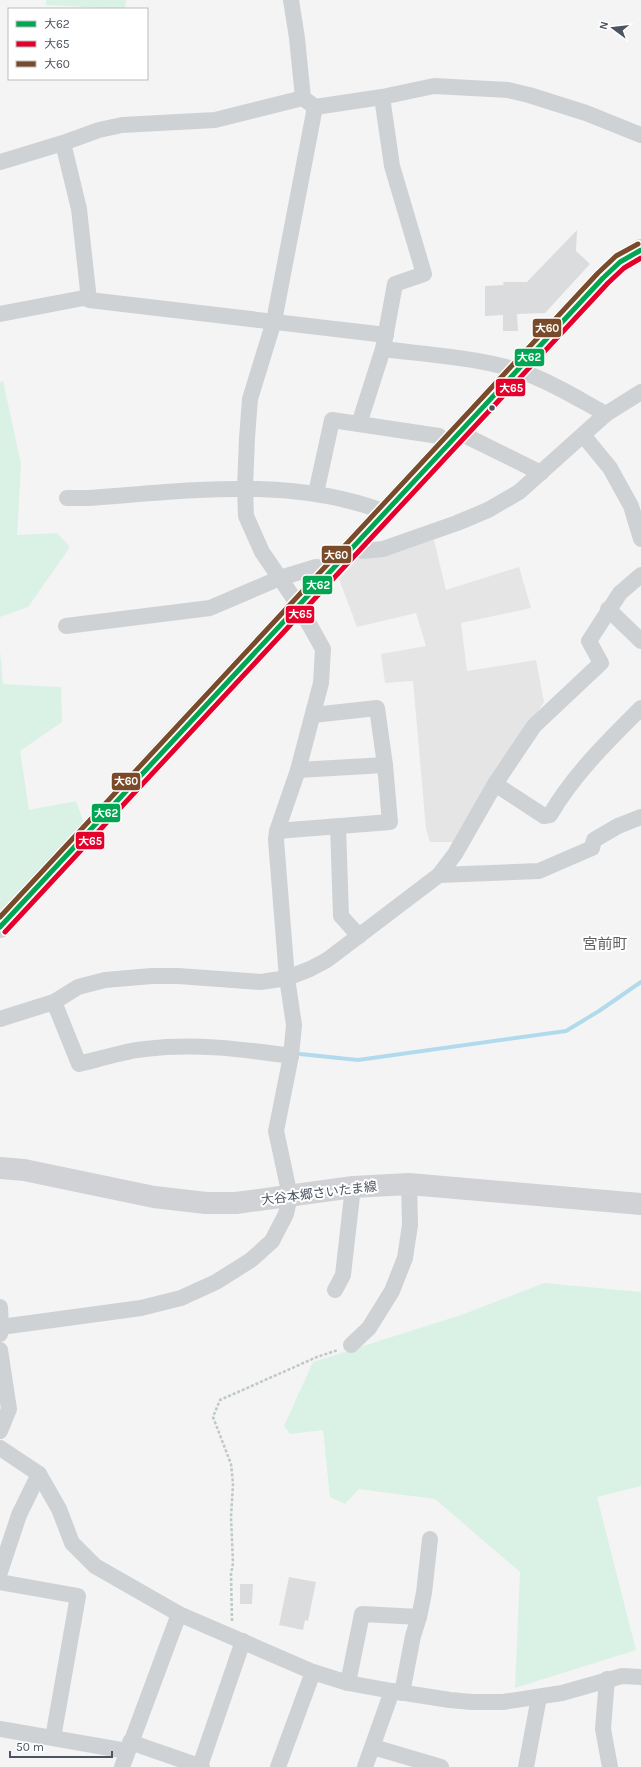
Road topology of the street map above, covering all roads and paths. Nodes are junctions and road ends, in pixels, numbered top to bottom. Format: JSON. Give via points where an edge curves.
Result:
{"nodes":[{"id":1,"x":291,"y":0,"type":"edge"},
{"id":2,"x":382,"y":97,"type":"junction"},
{"id":3,"x":309,"y":102,"type":"junction"},
{"id":4,"x":641,"y":135,"type":"edge"},
{"id":5,"x":63,"y":144,"type":"junction"},
{"id":6,"x":0,"y":162,"type":"edge"},
{"id":7,"x":641,"y":250,"type":"edge"},
{"id":8,"x":89,"y":297,"type":"junction"},
{"id":9,"x":0,"y":314,"type":"edge"},
{"id":10,"x":274,"y":321,"type":"junction"},
{"id":11,"x":384,"y":342,"type":"junction"},
{"id":12,"x":516,"y":370,"type":"junction"},
{"id":13,"x":641,"y":392,"type":"edge"},
{"id":14,"x":606,"y":414,"type":"junction"},
{"id":15,"x":360,"y":424,"type":"junction"},
{"id":16,"x":583,"y":435,"type":"junction"},
{"id":17,"x":453,"y":437,"type":"junction"},
{"id":18,"x":541,"y":473,"type":"junction"},
{"id":19,"x":245,"y":488,"type":"junction"},
{"id":20,"x":316,"y":493,"type":"junction"},
{"id":21,"x":67,"y":498,"type":"dead end"},
{"id":22,"x":385,"y":512,"type":"junction"},
{"id":23,"x":641,"y":539,"type":"edge"},
{"id":24,"x":352,"y":549,"type":"junction"},
{"id":25,"x":333,"y":570,"type":"junction"},
{"id":26,"x":641,"y":575,"type":"edge"},
{"id":27,"x":280,"y":578,"type":"junction"},
{"id":28,"x":299,"y":606,"type":"junction"},
{"id":29,"x":608,"y":609,"type":"junction"},
{"id":30,"x":66,"y":626,"type":"dead end"},
{"id":31,"x":641,"y":641,"type":"edge"},
{"id":32,"x":641,"y":708,"type":"edge"},
{"id":33,"x":313,"y":715,"type":"junction"},
{"id":34,"x":385,"y":765,"type":"junction"},
{"id":35,"x":298,"y":770,"type":"junction"},
{"id":36,"x":495,"y":784,"type":"junction"},
{"id":37,"x":641,"y":817,"type":"edge"},
{"id":38,"x":338,"y":826,"type":"junction"},
{"id":39,"x":277,"y":831,"type":"junction"},
{"id":40,"x":439,"y":875,"type":"junction"},
{"id":41,"x":0,"y":927,"type":"edge"},
{"id":42,"x":359,"y":936,"type":"junction"},
{"id":43,"x":287,"y":978,"type":"junction"},
{"id":44,"x":54,"y":1002,"type":"junction"},
{"id":45,"x":0,"y":1018,"type":"edge"},
{"id":46,"x":291,"y":1056,"type":"junction"},
{"id":47,"x":0,"y":1168,"type":"edge"},
{"id":48,"x":409,"y":1184,"type":"junction"},
{"id":49,"x":353,"y":1187,"type":"junction"},
{"id":50,"x":290,"y":1196,"type":"junction"},
{"id":51,"x":641,"y":1204,"type":"edge"},
{"id":52,"x":335,"y":1290,"type":"dead end"},
{"id":53,"x":0,"y":1307,"type":"edge"},
{"id":54,"x":1,"y":1330,"type":"edge"},
{"id":55,"x":351,"y":1345,"type":"joint"},
{"id":56,"x":0,"y":1350,"type":"edge"},
{"id":57,"x":0,"y":1431,"type":"edge"},
{"id":58,"x":0,"y":1448,"type":"edge"},
{"id":59,"x":39,"y":1474,"type":"junction"},
{"id":60,"x":430,"y":1539,"type":"dead end"},
{"id":61,"x":0,"y":1572,"type":"edge"},
{"id":62,"x":0,"y":1582,"type":"edge"},
{"id":63,"x":179,"y":1614,"type":"junction"},
{"id":64,"x":419,"y":1617,"type":"junction"},
{"id":65,"x":236,"y":1638,"type":"junction"},
{"id":66,"x":313,"y":1672,"type":"junction"},
{"id":67,"x":641,"y":1677,"type":"edge"},
{"id":68,"x":607,"y":1679,"type":"junction"},
{"id":69,"x":348,"y":1682,"type":"junction"},
{"id":70,"x":397,"y":1692,"type":"junction"},
{"id":71,"x":538,"y":1697,"type":"junction"},
{"id":72,"x":0,"y":1729,"type":"edge"},
{"id":73,"x":53,"y":1738,"type":"junction"},
{"id":74,"x":129,"y":1747,"type":"junction"},
{"id":75,"x":373,"y":1747,"type":"junction"},
{"id":76,"x":122,"y":1767,"type":"edge"},
{"id":77,"x":201,"y":1767,"type":"edge"},
{"id":78,"x":278,"y":1767,"type":"edge"},
{"id":79,"x":365,"y":1767,"type":"edge"},
{"id":80,"x":441,"y":1767,"type":"edge"},
{"id":81,"x":526,"y":1767,"type":"edge"},
{"id":82,"x":610,"y":1767,"type":"edge"}],
"edges":[{"from":1,"to":3,"type":"street"},
{"from":2,"to":3,"type":"street"},
{"from":2,"to":4,"type":"street","via":[[434,86],[508,90],[586,113]]},
{"from":2,"to":11,"type":"street","via":[[392,166],[424,274],[395,284]]},
{"from":3,"to":5,"type":"street","via":[[215,120],[122,125],[99,130]]},
{"from":3,"to":10,"type":"street"},
{"from":5,"to":6,"type":"street"},
{"from":5,"to":8,"type":"street","via":[[79,209]]},
{"from":7,"to":12,"type":"main road","via":[[620,262],[603,278]]},
{"from":8,"to":9,"type":"street"},
{"from":8,"to":10,"type":"street","via":[[89,300]]},
{"from":10,"to":11,"type":"street"},
{"from":10,"to":19,"type":"street","via":[[250,399]]},
{"from":11,"to":12,"type":"street"},
{"from":11,"to":15,"type":"street"},
{"from":12,"to":14,"type":"street","via":[[533,376]]},
{"from":12,"to":17,"type":"main road"},
{"from":13,"to":14,"type":"street"},
{"from":14,"to":16,"type":"street"},
{"from":15,"to":17,"type":"street"},
{"from":15,"to":20,"type":"street","via":[[332,420]]},
{"from":16,"to":18,"type":"street"},
{"from":16,"to":23,"type":"street","via":[[610,468],[621,487],[631,506]]},
{"from":17,"to":18,"type":"street"},
{"from":17,"to":22,"type":"main road"},
{"from":18,"to":24,"type":"street","via":[[519,492],[488,510],[457,523],[383,549]]},
{"from":19,"to":20,"type":"street"},
{"from":19,"to":21,"type":"street"},
{"from":19,"to":27,"type":"street","via":[[246,516],[262,552]]},
{"from":20,"to":22,"type":"street"},
{"from":22,"to":24,"type":"main road"},
{"from":24,"to":25,"type":"main road"},
{"from":25,"to":27,"type":"street","via":[[316,567]]},
{"from":25,"to":28,"type":"main road"},
{"from":26,"to":29,"type":"street","via":[[620,593]]},
{"from":27,"to":28,"type":"street"},
{"from":27,"to":30,"type":"street","via":[[210,608]]},
{"from":28,"to":33,"type":"street","via":[[323,650],[322,683]]},
{"from":28,"to":41,"type":"main road"},
{"from":29,"to":31,"type":"street"},
{"from":29,"to":36,"type":"street","via":[[589,641],[600,663],[534,726]]},
{"from":32,"to":36,"type":"street","via":[[597,753],[563,793],[550,815],[544,816]]},
{"from":33,"to":34,"type":"street","via":[[377,708]]},
{"from":33,"to":35,"type":"street"},
{"from":34,"to":35,"type":"street"},
{"from":34,"to":38,"type":"street","via":[[390,822]]},
{"from":35,"to":39,"type":"street"},
{"from":36,"to":40,"type":"street","via":[[455,854]]},
{"from":37,"to":40,"type":"street","via":[[618,826],[594,840],[592,848],[538,872]]},
{"from":38,"to":39,"type":"street"},
{"from":38,"to":42,"type":"street","via":[[341,916]]},
{"from":39,"to":43,"type":"street"},
{"from":40,"to":42,"type":"street"},
{"from":42,"to":43,"type":"street","via":[[326,960]]},
{"from":43,"to":44,"type":"street","via":[[261,982],[178,976],[106,980],[78,987]]},
{"from":43,"to":46,"type":"street","via":[[294,1025]]},
{"from":44,"to":45,"type":"street"},
{"from":44,"to":46,"type":"street","via":[[79,1064],[144,1049],[185,1046],[224,1047]]},
{"from":46,"to":50,"type":"street","via":[[276,1131]]},
{"from":47,"to":50,"type":"main road","name":"大谷本郷さいたま線","via":[[24,1170],[180,1201],[236,1204]]},
{"from":48,"to":49,"type":"main road","name":"大谷本郷さいたま線"},
{"from":48,"to":51,"type":"main road","name":"大谷本郷さいたま線"},
{"from":48,"to":55,"type":"street","via":[[410,1225],[405,1258],[392,1291],[369,1328]]},
{"from":49,"to":50,"type":"main road","name":"大谷本郷さいたま線"},
{"from":49,"to":52,"type":"street","via":[[343,1274]]},
{"from":50,"to":54,"type":"street","via":[[286,1214],[272,1241],[251,1260],[181,1298],[141,1308]]},
{"from":53,"to":54,"type":"street"},
{"from":55,"to":65,"type":"path","via":[[317,1357],[220,1400],[213,1417],[231,1464],[233,1563],[230,1574]]},
{"from":56,"to":57,"type":"street","via":[[9,1409]]},
{"from":58,"to":59,"type":"street"},
{"from":59,"to":61,"type":"street","via":[[19,1515]]},
{"from":59,"to":63,"type":"street","via":[[59,1509],[72,1543],[95,1566]]},
{"from":60,"to":64,"type":"street"},
{"from":62,"to":73,"type":"street","via":[[78,1596]]},
{"from":63,"to":65,"type":"street"},
{"from":63,"to":74,"type":"street"},
{"from":64,"to":69,"type":"street","via":[[362,1614]]},
{"from":64,"to":70,"type":"street"},
{"from":65,"to":66,"type":"street"},
{"from":65,"to":77,"type":"street"},
{"from":66,"to":69,"type":"street"},
{"from":66,"to":78,"type":"street"},
{"from":67,"to":68,"type":"street","via":[[622,1676]]},
{"from":68,"to":71,"type":"street","via":[[562,1693]]},
{"from":68,"to":82,"type":"street","via":[[603,1729]]},
{"from":69,"to":70,"type":"street"},
{"from":70,"to":71,"type":"street","via":[[472,1702],[503,1702]]},
{"from":70,"to":75,"type":"street"},
{"from":71,"to":81,"type":"street"},
{"from":72,"to":73,"type":"street"},
{"from":73,"to":74,"type":"street"},
{"from":74,"to":76,"type":"street"},
{"from":74,"to":77,"type":"street"},
{"from":75,"to":79,"type":"street"},
{"from":75,"to":80,"type":"street"}]}
